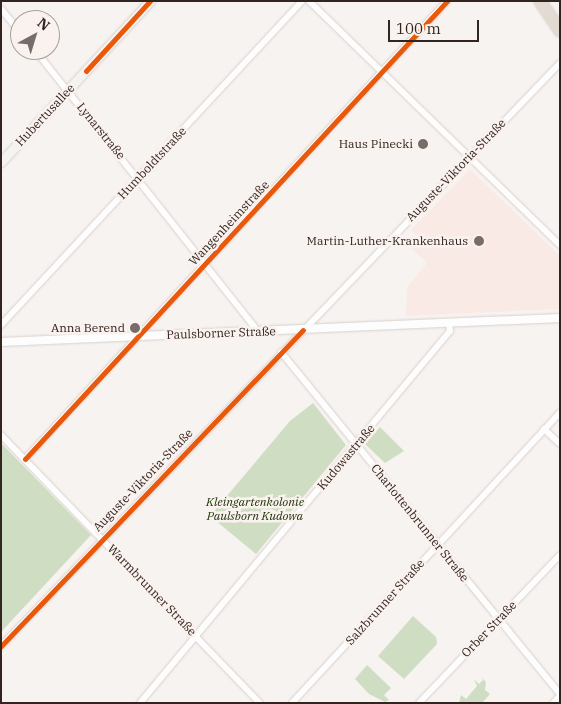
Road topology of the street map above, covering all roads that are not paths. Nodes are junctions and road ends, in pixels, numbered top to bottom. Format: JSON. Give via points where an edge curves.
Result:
{"nodes":[{"id":1,"x":150,"y":1,"type":"edge"},
{"id":2,"x":302,"y":1,"type":"edge"},
{"id":3,"x":309,"y":1,"type":"edge"},
{"id":4,"x":447,"y":1,"type":"edge"},
{"id":5,"x":540,"y":1,"type":"edge"},
{"id":6,"x":1,"y":9,"type":"edge"},
{"id":7,"x":10,"y":20,"type":"edge"},
{"id":8,"x":560,"y":31,"type":"edge"},
{"id":9,"x":43,"y":60,"type":"edge"},
{"id":10,"x":560,"y":63,"type":"edge"},
{"id":11,"x":382,"y":72,"type":"junction"},
{"id":12,"x":68,"y":90,"type":"junction"},
{"id":13,"x":469,"y":156,"type":"junction"},
{"id":14,"x":1,"y":162,"type":"edge"},
{"id":15,"x":138,"y":178,"type":"junction"},
{"id":16,"x":560,"y":245,"type":"edge"},
{"id":17,"x":207,"y":261,"type":"junction"},
{"id":18,"x":560,"y":318,"type":"edge"},
{"id":19,"x":449,"y":323,"type":"junction"},
{"id":20,"x":1,"y":325,"type":"edge"},
{"id":21,"x":302,"y":330,"type":"junction"},
{"id":22,"x":258,"y":331,"type":"junction"},
{"id":23,"x":137,"y":336,"type":"junction"},
{"id":24,"x":1,"y":342,"type":"edge"},
{"id":25,"x":281,"y":352,"type":"junction"},
{"id":26,"x":560,"y":413,"type":"edge"},
{"id":27,"x":544,"y":430,"type":"junction"},
{"id":28,"x":1,"y":435,"type":"edge"},
{"id":29,"x":356,"y":444,"type":"junction"},
{"id":30,"x":560,"y":444,"type":"edge"},
{"id":31,"x":25,"y":459,"type":"junction"},
{"id":32,"x":101,"y":537,"type":"junction"},
{"id":33,"x":438,"y":544,"type":"junction"},
{"id":34,"x":560,"y":555,"type":"edge"},
{"id":35,"x":498,"y":619,"type":"junction"},
{"id":36,"x":196,"y":636,"type":"junction"},
{"id":37,"x":1,"y":646,"type":"edge"},
{"id":38,"x":560,"y":695,"type":"edge"},
{"id":39,"x":140,"y":703,"type":"edge"},
{"id":40,"x":260,"y":703,"type":"edge"},
{"id":41,"x":292,"y":703,"type":"edge"},
{"id":42,"x":418,"y":703,"type":"edge"},
{"id":43,"x":553,"y":703,"type":"edge"}],
"edges":[{"from":1,"to":12,"type":"main road","name":"Hubertusallee"},
{"from":2,"to":15,"type":"street","name":"Humboldtstraße"},
{"from":3,"to":11,"type":"street"},
{"from":4,"to":11,"type":"street","name":"Wangenheimstraße"},
{"from":5,"to":8,"type":"highway"},
{"from":6,"to":7,"type":"street"},
{"from":9,"to":12,"type":"street","name":"Lynarstraße"},
{"from":10,"to":13,"type":"street","name":"Auguste-Viktoria-Straße"},
{"from":11,"to":13,"type":"street"},
{"from":11,"to":17,"type":"street","name":"Wangenheimstraße"},
{"from":12,"to":14,"type":"main road","name":"Hubertusallee"},
{"from":12,"to":15,"type":"street","name":"Lynarstraße"},
{"from":13,"to":16,"type":"street"},
{"from":13,"to":21,"type":"street","name":"Auguste-Viktoria-Straße"},
{"from":15,"to":17,"type":"street","name":"Lynarstraße"},
{"from":15,"to":20,"type":"street","name":"Humboldtstraße"},
{"from":17,"to":22,"type":"street","name":"Lynarstraße"},
{"from":17,"to":23,"type":"street","name":"Wangenheimstraße"},
{"from":18,"to":19,"type":"street","name":"Paulsborner Straße"},
{"from":19,"to":21,"type":"street","name":"Paulsborner Straße"},
{"from":19,"to":29,"type":"street","name":"Kudowastraße","via":[[450,331]]},
{"from":21,"to":22,"type":"street","name":"Paulsborner Straße"},
{"from":21,"to":25,"type":"street","name":"Auguste-Viktoria-Straße"},
{"from":22,"to":23,"type":"street","name":"Paulsborner Straße"},
{"from":23,"to":24,"type":"street","name":"Paulsborner Straße"},
{"from":23,"to":31,"type":"street","name":"Wangenheimstraße"},
{"from":25,"to":29,"type":"street","name":"Charlottenbrunner Straße"},
{"from":25,"to":32,"type":"street","name":"Auguste-Viktoria-Straße"},
{"from":26,"to":27,"type":"street","name":"Salzbrunner Straße"},
{"from":27,"to":30,"type":"street"},
{"from":27,"to":33,"type":"street","name":"Salzbrunner Straße"},
{"from":28,"to":31,"type":"street","name":"Warmbrunner Straße"},
{"from":29,"to":33,"type":"street","name":"Charlottenbrunner Straße"},
{"from":29,"to":36,"type":"street","name":"Kudowastraße"},
{"from":31,"to":32,"type":"street","name":"Warmbrunner Straße"},
{"from":32,"to":36,"type":"street","name":"Warmbrunner Straße"},
{"from":32,"to":37,"type":"street","name":"Auguste-Viktoria-Straße"},
{"from":33,"to":35,"type":"street","name":"Charlottenbrunner Straße"},
{"from":33,"to":41,"type":"street","name":"Salzbrunner Straße"},
{"from":34,"to":35,"type":"street","name":"Orber Straße"},
{"from":35,"to":38,"type":"street","name":"Charlottenbrunner Straße"},
{"from":35,"to":42,"type":"street","name":"Orber Straße"},
{"from":36,"to":39,"type":"street","name":"Kudowastraße"},
{"from":36,"to":40,"type":"street","name":"Warmbrunner Straße"},
{"from":38,"to":43,"type":"street"}]}
